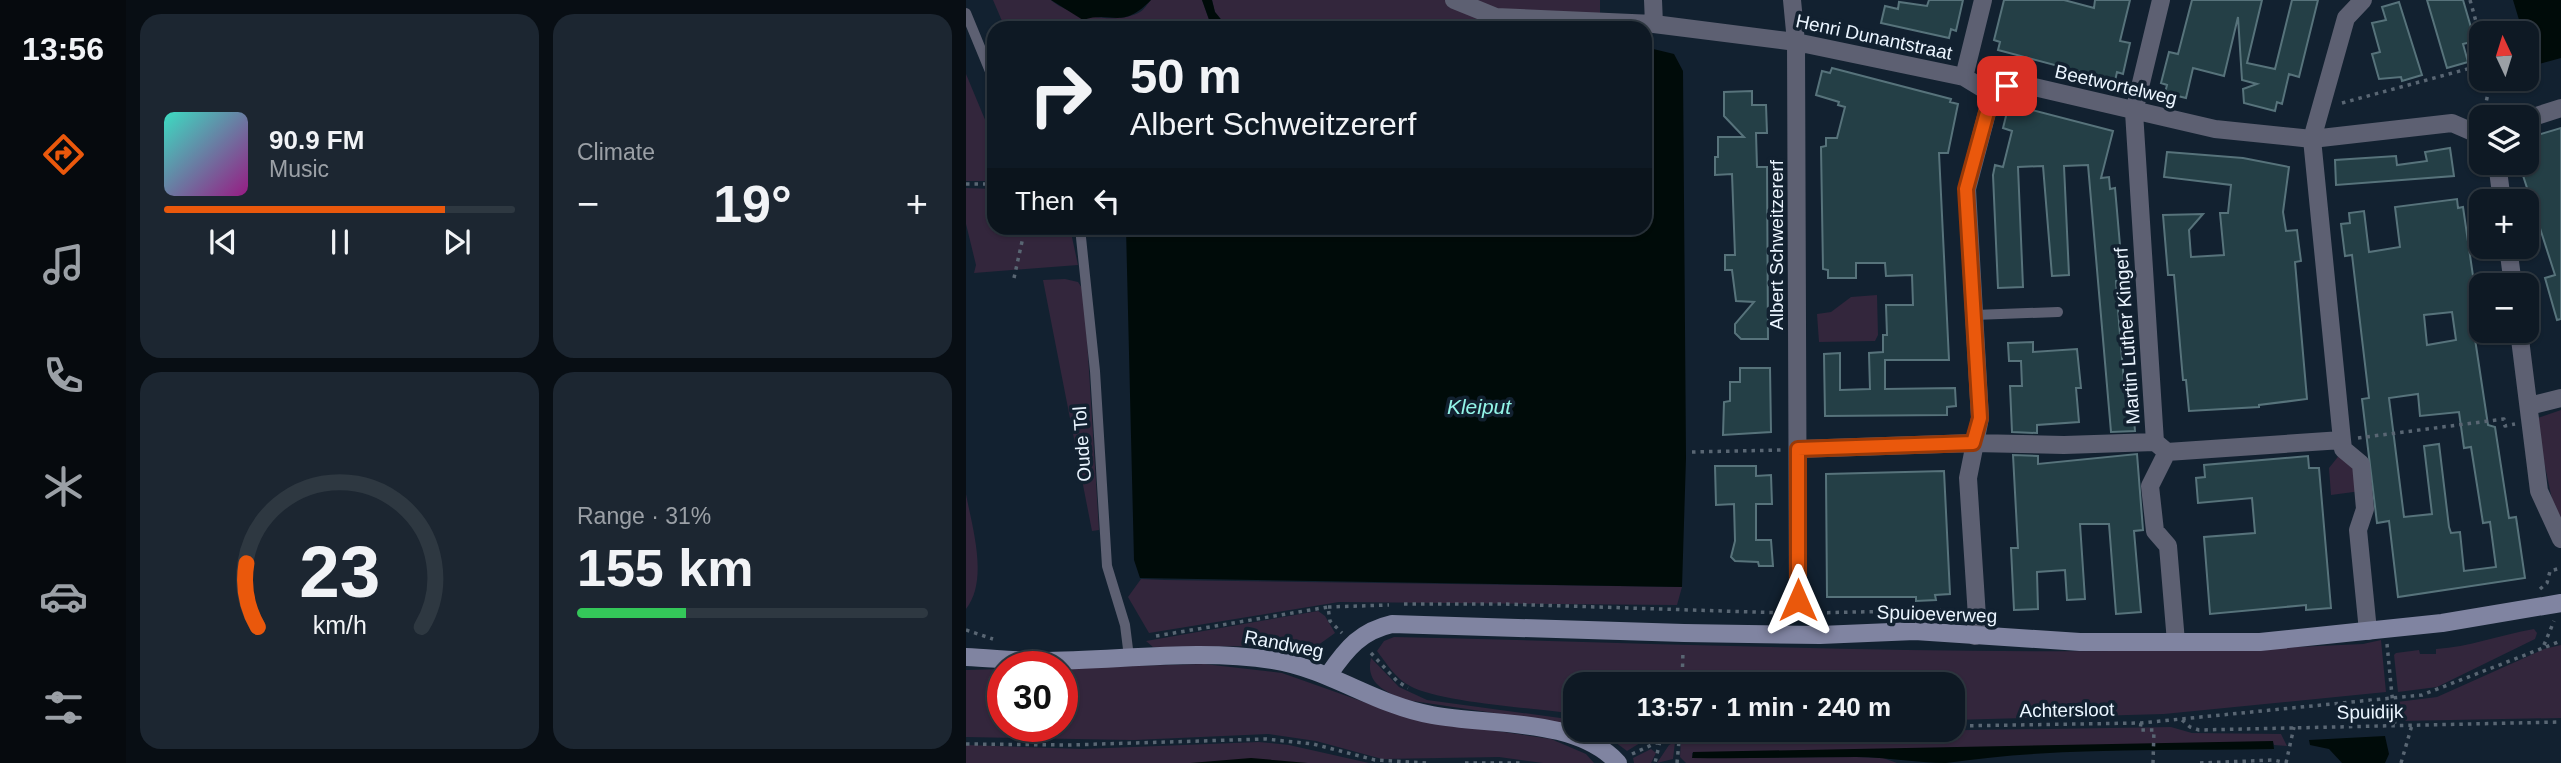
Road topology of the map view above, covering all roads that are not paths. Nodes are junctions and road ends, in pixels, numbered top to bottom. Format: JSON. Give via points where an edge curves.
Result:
{"nodes":[{"id":1,"x":1454,"y":0,"type":"edge"},
{"id":2,"x":1653,"y":0,"type":"edge"},
{"id":3,"x":1792,"y":0,"type":"edge"},
{"id":4,"x":1983,"y":0,"type":"edge"},
{"id":5,"x":2161,"y":0,"type":"edge"},
{"id":6,"x":2363,"y":0,"type":"edge"},
{"id":7,"x":966,"y":13,"type":"edge"},
{"id":8,"x":1586,"y":21,"type":"edge"},
{"id":9,"x":1654,"y":24,"type":"joint"},
{"id":10,"x":1796,"y":42,"type":"junction"},
{"id":11,"x":987,"y":64,"type":"edge"},
{"id":12,"x":1964,"y":77,"type":"junction"},
{"id":13,"x":1992,"y":94,"type":"junction"},
{"id":14,"x":2561,"y":108,"type":"edge"},
{"id":15,"x":2134,"y":112,"type":"junction"},
{"id":16,"x":2539,"y":115,"type":"edge"},
{"id":17,"x":2469,"y":127,"type":"edge"},
{"id":18,"x":2312,"y":139,"type":"junction"},
{"id":19,"x":1081,"y":235,"type":"edge"},
{"id":20,"x":2058,"y":312,"type":"dead end"},
{"id":21,"x":1974,"y":315,"type":"junction"},
{"id":22,"x":2521,"y":343,"type":"edge"},
{"id":23,"x":2561,"y":398,"type":"edge"},
{"id":24,"x":2530,"y":414,"type":"junction"},
{"id":25,"x":2342,"y":440,"type":"junction"},
{"id":26,"x":1973,"y":443,"type":"junction"},
{"id":27,"x":2161,"y":447,"type":"junction"},
{"id":28,"x":1798,"y":449,"type":"junction"},
{"id":29,"x":2561,"y":539,"type":"edge"},
{"id":30,"x":2561,"y":603,"type":"edge"},
{"id":31,"x":1795,"y":609,"type":"road end"},
{"id":32,"x":2368,"y":631,"type":"junction"},
{"id":33,"x":1975,"y":636,"type":"junction"},
{"id":34,"x":2176,"y":642,"type":"junction"},
{"id":35,"x":966,"y":657,"type":"edge"},
{"id":36,"x":1129,"y":657,"type":"junction"},
{"id":37,"x":1329,"y":674,"type":"junction"},
{"id":38,"x":1618,"y":762,"type":"edge"}],
"edges":[{"from":1,"to":8,"type":"street","name":"Henri Dunantstraat","via":[[1496,17]]},
{"from":2,"to":9,"type":"street"},
{"from":3,"to":10,"type":"street","name":"Albert Schweitzererf"},
{"from":4,"to":12,"type":"street"},
{"from":5,"to":15,"type":"street","name":"Martin Luther Kingerf"},
{"from":6,"to":18,"type":"street","via":[[2346,18]]},
{"from":7,"to":11,"type":"lane"},
{"from":9,"to":10,"type":"street","name":"Henri Dunantstraat"},
{"from":10,"to":12,"type":"street","name":"Henri Dunantstraat"},
{"from":10,"to":28,"type":"street","name":"Albert Schweitzererf"},
{"from":12,"to":13,"type":"street","name":"Henri Dunantstraat"},
{"from":13,"to":15,"type":"street","name":"Beetwortelweg","via":[[2007,86],[2026,85]]},
{"from":13,"to":21,"type":"street","via":[[1966,189]]},
{"from":14,"to":16,"type":"street"},
{"from":15,"to":18,"type":"street","name":"Beetwortelweg","via":[[2215,129]]},
{"from":15,"to":27,"type":"street","name":"Martin Luther Kingerf"},
{"from":17,"to":18,"type":"street","name":"Beetwortelweg","via":[[2452,123]]},
{"from":18,"to":25,"type":"street"},
{"from":19,"to":36,"type":"lane","name":"Oude Tol","via":[[1107,566],[1125,625]]},
{"from":20,"to":21,"type":"lane"},
{"from":21,"to":26,"type":"street","via":[[1980,418]]},
{"from":22,"to":24,"type":"street"},
{"from":23,"to":24,"type":"street"},
{"from":24,"to":29,"type":"street","via":[[2539,491]]},
{"from":25,"to":27,"type":"street"},
{"from":25,"to":32,"type":"street","via":[[2343,449],[2361,464],[2365,509],[2358,530]]},
{"from":26,"to":27,"type":"street"},
{"from":26,"to":28,"type":"street"},
{"from":26,"to":33,"type":"street","via":[[1968,478],[1978,617]]},
{"from":27,"to":34,"type":"street","via":[[2150,486],[2155,531],[2168,546]]},
{"from":28,"to":31,"type":"street","name":"Albert Schweitzererf"},
{"from":30,"to":32,"type":"street","name":"Spuioeverweg"},
{"from":32,"to":34,"type":"street","name":"Spuioeverweg","via":[[2260,642]]},
{"from":33,"to":34,"type":"street","name":"Spuioeverweg"},
{"from":33,"to":37,"type":"street","name":"Spuioeverweg","via":[[1915,631],[1684,634],[1392,624],[1354,640]]},
{"from":35,"to":36,"type":"street","name":"Randweg","via":[[1039,661]]},
{"from":36,"to":37,"type":"street","name":"Randweg","via":[[1248,656]]},
{"from":37,"to":38,"type":"street","name":"Randweg","via":[[1409,711],[1589,739]]}]}
